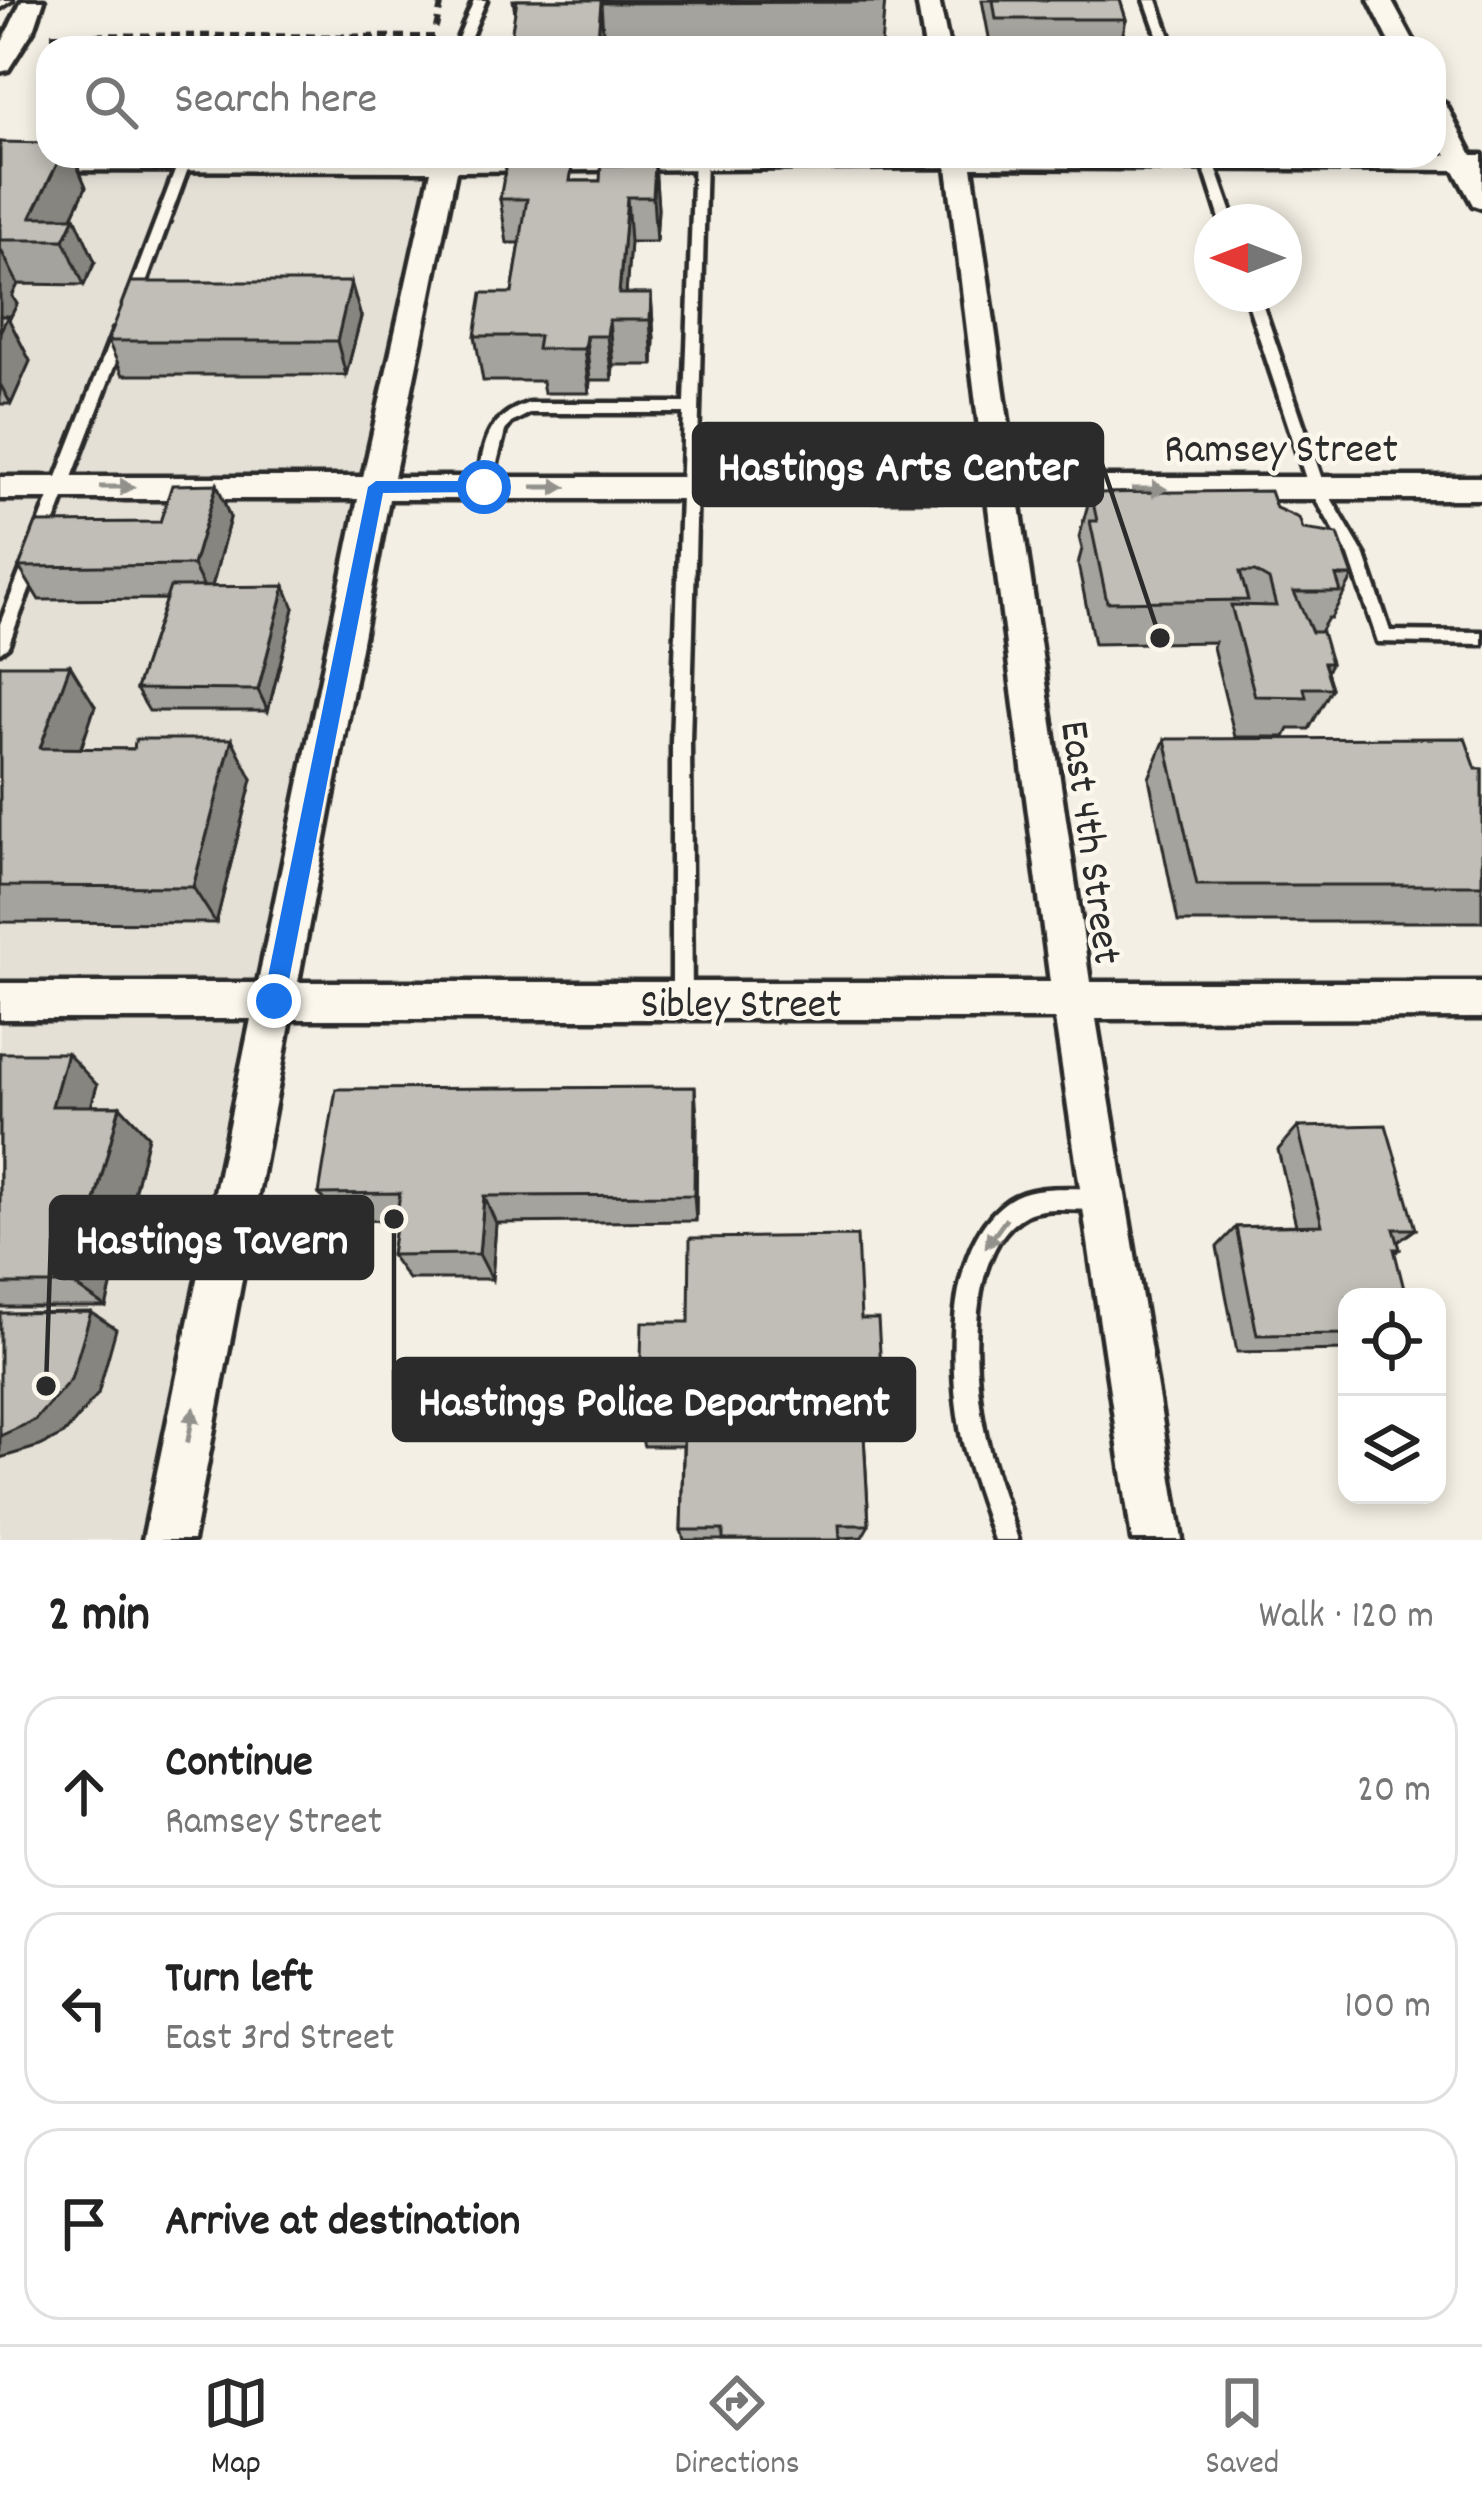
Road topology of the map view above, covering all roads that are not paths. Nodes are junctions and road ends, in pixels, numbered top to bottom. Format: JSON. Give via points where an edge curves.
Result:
{"nodes":[{"id":1,"x":33,"y":0,"type":"edge"},
{"id":2,"x":480,"y":0,"type":"edge"},
{"id":3,"x":928,"y":0,"type":"edge"},
{"id":4,"x":1151,"y":0,"type":"edge"},
{"id":5,"x":1380,"y":0,"type":"edge"},
{"id":6,"x":0,"y":17,"type":"edge"},
{"id":7,"x":21,"y":31,"type":"junction"},
{"id":8,"x":465,"y":36,"type":"edge"},
{"id":9,"x":935,"y":36,"type":"edge"},
{"id":10,"x":1164,"y":36,"type":"edge"},
{"id":11,"x":1399,"y":36,"type":"edge"},
{"id":12,"x":0,"y":65,"type":"edge"},
{"id":13,"x":1446,"y":123,"type":"edge"},
{"id":14,"x":36,"y":161,"type":"edge"},
{"id":15,"x":0,"y":162,"type":"edge"},
{"id":16,"x":1473,"y":163,"type":"edge"},
{"id":17,"x":182,"y":168,"type":"edge"},
{"id":18,"x":441,"y":168,"type":"edge"},
{"id":19,"x":700,"y":168,"type":"edge"},
{"id":20,"x":959,"y":168,"type":"edge"},
{"id":21,"x":1211,"y":168,"type":"edge"},
{"id":22,"x":1482,"y":200,"type":"edge"},
{"id":23,"x":1222,"y":204,"type":"edge"},
{"id":24,"x":1258,"y":312,"type":"edge"},
{"id":25,"x":694,"y":408,"type":"junction"},
{"id":26,"x":376,"y":487,"type":"junction"},
{"id":27,"x":484,"y":487,"type":"junction"},
{"id":28,"x":0,"y":488,"type":"edge"},
{"id":29,"x":63,"y":488,"type":"junction"},
{"id":30,"x":689,"y":488,"type":"junction"},
{"id":31,"x":1317,"y":488,"type":"junction"},
{"id":32,"x":1482,"y":488,"type":"edge"},
{"id":33,"x":998,"y":490,"type":"junction"},
{"id":34,"x":1482,"y":638,"type":"edge"},
{"id":35,"x":0,"y":646,"type":"edge"},
{"id":36,"x":1072,"y":1000,"type":"junction"},
{"id":37,"x":1482,"y":1000,"type":"edge"},
{"id":38,"x":0,"y":1001,"type":"edge"},
{"id":39,"x":274,"y":1001,"type":"junction"},
{"id":40,"x":682,"y":1001,"type":"junction"},
{"id":41,"x":1100,"y":1199,"type":"junction"},
{"id":42,"x":168,"y":1540,"type":"edge"},
{"id":43,"x":1006,"y":1540,"type":"edge"},
{"id":44,"x":1156,"y":1540,"type":"edge"}],
"edges":[{"from":1,"to":7,"type":"street"},
{"from":2,"to":8,"type":"lane"},
{"from":3,"to":9,"type":"street"},
{"from":4,"to":10,"type":"lane"},
{"from":5,"to":11,"type":"street"},
{"from":6,"to":7,"type":"street"},
{"from":7,"to":12,"type":"street"},
{"from":13,"to":16,"type":"street"},
{"from":14,"to":15,"type":"street"},
{"from":16,"to":22,"type":"street"},
{"from":17,"to":29,"type":"lane"},
{"from":18,"to":26,"type":"street"},
{"from":19,"to":25,"type":"lane"},
{"from":20,"to":33,"type":"street","name":"East 4th Street"},
{"from":21,"to":23,"type":"lane"},
{"from":24,"to":31,"type":"lane"},
{"from":25,"to":27,"type":"lane","via":[[511,413],[496,427]]},
{"from":25,"to":30,"type":"lane"},
{"from":26,"to":27,"type":"street","name":"Ramsey Street"},
{"from":29,"to":26,"type":"street","name":"Ramsey Street","one_way":true},
{"from":26,"to":39,"type":"street"},
{"from":27,"to":30,"type":"street","name":"Ramsey Street","one_way":true},
{"from":28,"to":29,"type":"street","name":"Ramsey Street"},
{"from":29,"to":35,"type":"lane"},
{"from":30,"to":33,"type":"street","name":"Ramsey Street"},
{"from":30,"to":40,"type":"lane"},
{"from":31,"to":32,"type":"street","name":"Ramsey Street"},
{"from":33,"to":31,"type":"street","name":"Ramsey Street","one_way":true},
{"from":31,"to":34,"type":"lane","via":[[1358,556],[1384,637]]},
{"from":33,"to":36,"type":"street","name":"East 4th Street"},
{"from":36,"to":37,"type":"street","name":"Sibley Street"},
{"from":36,"to":40,"type":"street","name":"Sibley Street"},
{"from":36,"to":41,"type":"street","name":"East 4th Street"},
{"from":38,"to":39,"type":"street","name":"Sibley Street"},
{"from":39,"to":40,"type":"street","name":"Sibley Street"},
{"from":42,"to":39,"type":"street","one_way":true},
{"from":41,"to":43,"type":"lane","one_way":true,"via":[[1020,1205],[979,1259],[964,1369],[974,1440]]},
{"from":41,"to":44,"type":"street","name":"East 4th Street"}]}
